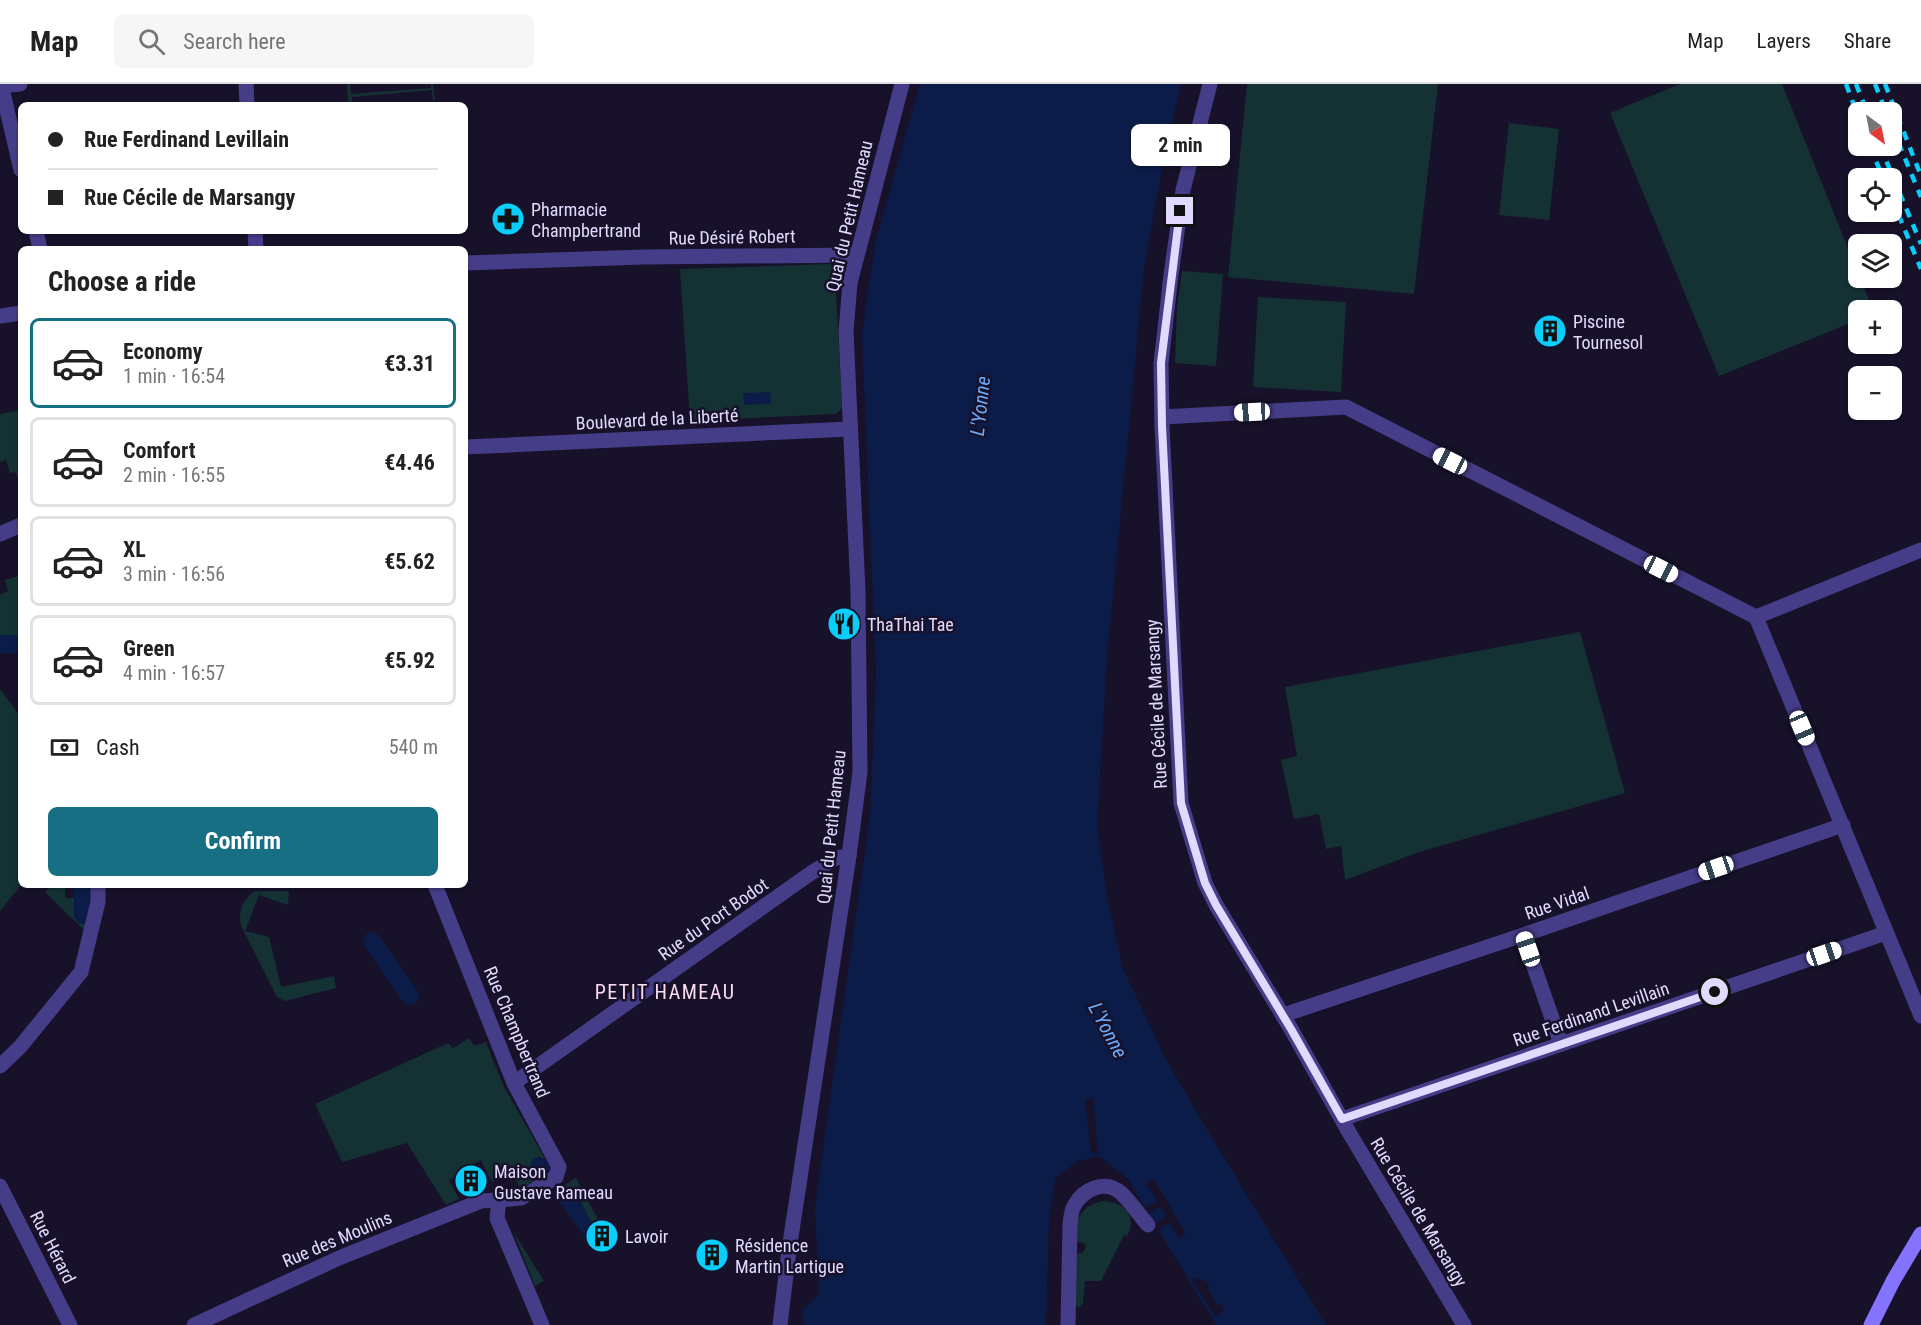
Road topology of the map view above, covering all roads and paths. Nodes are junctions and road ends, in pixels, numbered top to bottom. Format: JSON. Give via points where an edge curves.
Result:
{"nodes":[{"id":1,"x":20,"y":84,"type":"edge"},
{"id":2,"x":246,"y":84,"type":"edge"},
{"id":3,"x":902,"y":84,"type":"edge"},
{"id":4,"x":1210,"y":84,"type":"edge"},
{"id":5,"x":1,"y":85,"type":"edge"},
{"id":6,"x":247,"y":102,"type":"edge"},
{"id":7,"x":3,"y":108,"type":"edge"},
{"id":8,"x":18,"y":160,"type":"edge"},
{"id":9,"x":856,"y":255,"type":"junction"},
{"id":10,"x":468,"y":263,"type":"edge"},
{"id":11,"x":18,"y":314,"type":"edge"},
{"id":12,"x":0,"y":316,"type":"edge"},
{"id":13,"x":1162,"y":417,"type":"junction"},
{"id":14,"x":850,"y":429,"type":"junction"},
{"id":15,"x":468,"y":447,"type":"edge"},
{"id":16,"x":18,"y":526,"type":"edge"},
{"id":17,"x":0,"y":534,"type":"edge"},
{"id":18,"x":1921,"y":550,"type":"edge"},
{"id":19,"x":1756,"y":617,"type":"junction"},
{"id":20,"x":1843,"y":825,"type":"junction"},
{"id":21,"x":849,"y":856,"type":"junction"},
{"id":22,"x":98,"y":888,"type":"edge"},
{"id":23,"x":436,"y":888,"type":"edge"},
{"id":24,"x":1886,"y":933,"type":"junction"},
{"id":25,"x":1524,"y":935,"type":"junction"},
{"id":26,"x":1283,"y":1015,"type":"junction"},
{"id":27,"x":1921,"y":1016,"type":"edge"},
{"id":28,"x":1561,"y":1044,"type":"junction"},
{"id":29,"x":0,"y":1066,"type":"edge"},
{"id":30,"x":514,"y":1083,"type":"junction"},
{"id":31,"x":1342,"y":1119,"type":"junction"},
{"id":32,"x":0,"y":1186,"type":"edge"},
{"id":33,"x":499,"y":1200,"type":"junction"},
{"id":34,"x":1148,"y":1225,"type":"dead end"},
{"id":35,"x":1921,"y":1234,"type":"edge"},
{"id":36,"x":70,"y":1325,"type":"edge"},
{"id":37,"x":194,"y":1325,"type":"edge"},
{"id":38,"x":542,"y":1325,"type":"edge"},
{"id":39,"x":780,"y":1325,"type":"edge"},
{"id":40,"x":1068,"y":1325,"type":"edge"},
{"id":41,"x":1464,"y":1325,"type":"edge"},
{"id":42,"x":1871,"y":1325,"type":"edge"}],
"edges":[{"from":1,"to":5,"type":"street"},
{"from":2,"to":6,"type":"street"},
{"from":3,"to":9,"type":"street","name":"Quai du Petit Hameau"},
{"from":4,"to":13,"type":"street","name":"Rue Cécile de Marsangy","via":[[1183,190],[1161,363]]},
{"from":5,"to":7,"type":"street"},
{"from":7,"to":8,"type":"street"},
{"from":9,"to":10,"type":"street","name":"Rue Désiré Robert"},
{"from":9,"to":14,"type":"street","name":"Quai du Petit Hameau","via":[[846,331]]},
{"from":11,"to":12,"type":"street"},
{"from":13,"to":19,"type":"street","via":[[1346,408]]},
{"from":13,"to":26,"type":"street","name":"Rue Cécile de Marsangy","via":[[1181,803],[1205,883]]},
{"from":14,"to":15,"type":"street","name":"Boulevard de la Liberté"},
{"from":14,"to":21,"type":"street","name":"Quai du Petit Hameau","via":[[858,591],[860,772]]},
{"from":16,"to":17,"type":"street"},
{"from":18,"to":19,"type":"street"},
{"from":19,"to":20,"type":"street"},
{"from":20,"to":24,"type":"street"},
{"from":20,"to":25,"type":"street","name":"Rue Vidal"},
{"from":21,"to":30,"type":"street","name":"Rue du Port Bodot","via":[[836,858],[811,873]]},
{"from":21,"to":39,"type":"street","name":"Quai du Petit Hameau"},
{"from":22,"to":29,"type":"street","via":[[81,972]]},
{"from":23,"to":30,"type":"street","name":"Rue Champbertrand"},
{"from":24,"to":27,"type":"street"},
{"from":24,"to":28,"type":"street","name":"Rue Ferdinand Levillain"},
{"from":25,"to":26,"type":"street","name":"Rue Vidal"},
{"from":25,"to":28,"type":"street"},
{"from":26,"to":31,"type":"street","name":"Rue Cécile de Marsangy"},
{"from":28,"to":31,"type":"street","name":"Rue Ferdinand Levillain"},
{"from":30,"to":33,"type":"street","name":"Rue Champbertrand","via":[[559,1167],[551,1180],[521,1198]]},
{"from":31,"to":41,"type":"street","name":"Rue Cécile de Marsangy"},
{"from":32,"to":36,"type":"street","name":"Rue Hérard"},
{"from":33,"to":37,"type":"street","name":"Rue des Moulins","via":[[481,1201],[339,1258]]},
{"from":33,"to":38,"type":"street","via":[[497,1218]]},
{"from":34,"to":40,"type":"street","via":[[1112,1187],[1095,1187],[1079,1198],[1070,1224]]},
{"from":35,"to":42,"type":"main road"}]}
